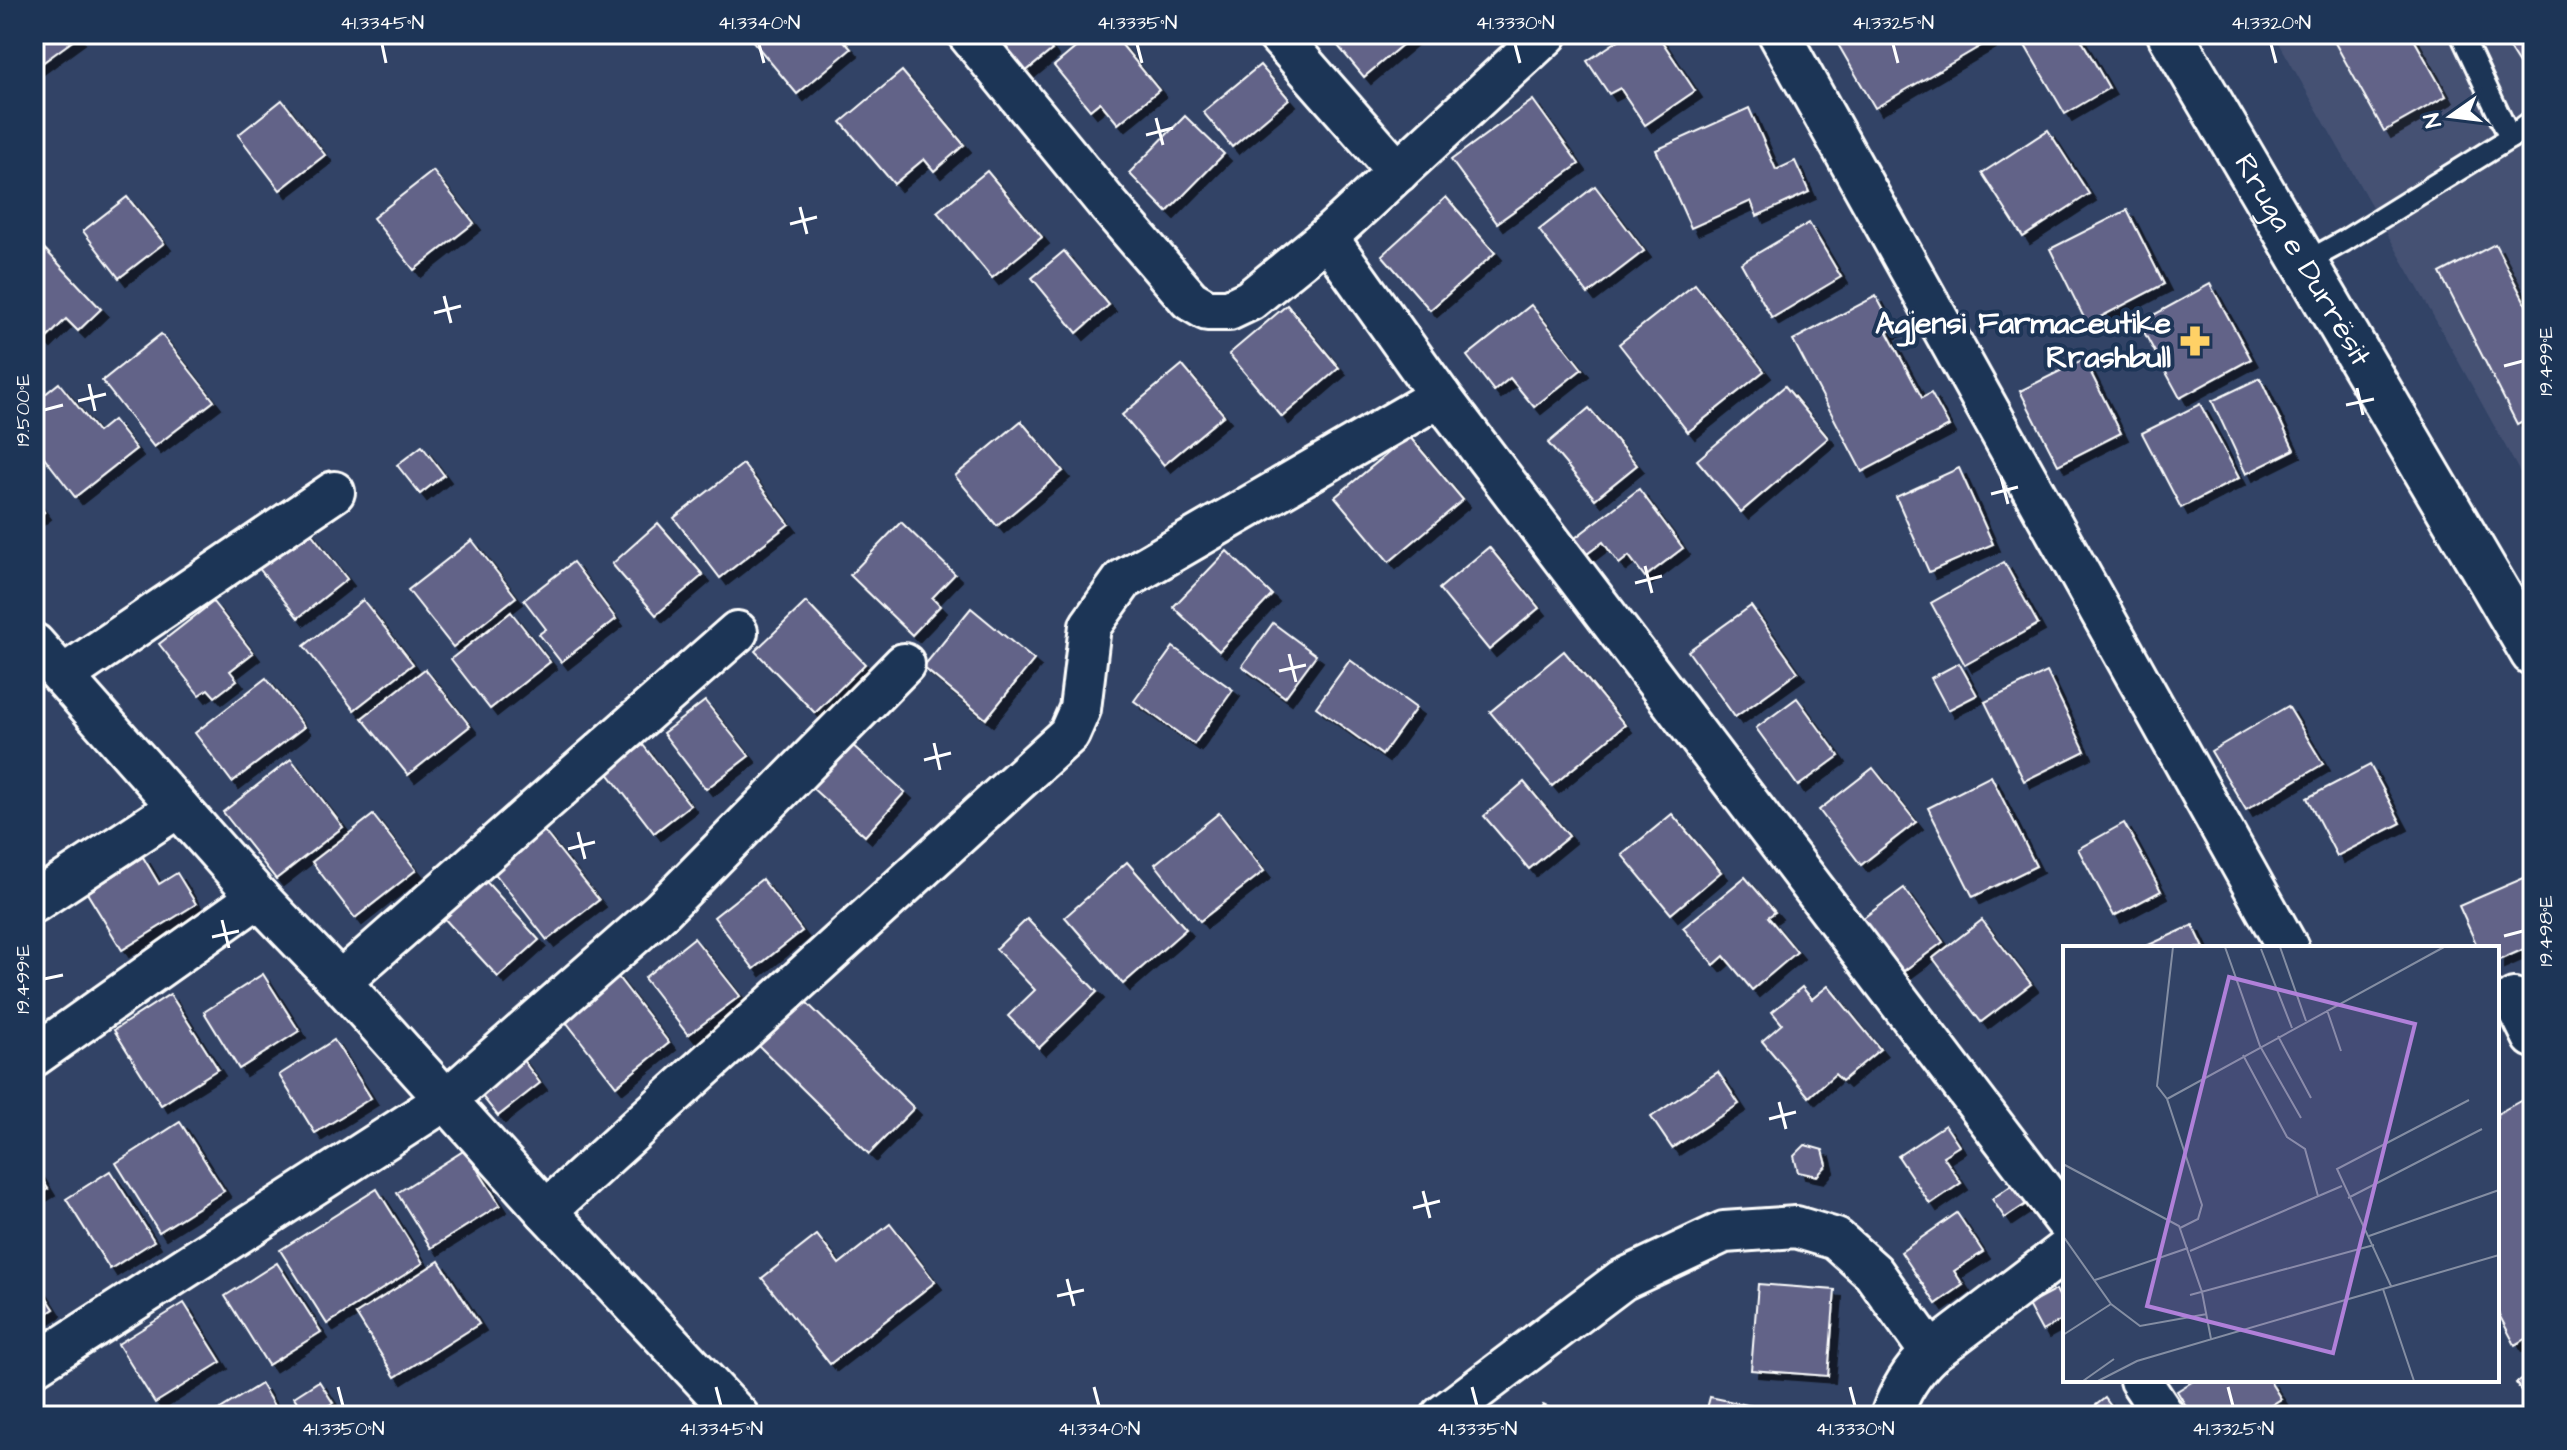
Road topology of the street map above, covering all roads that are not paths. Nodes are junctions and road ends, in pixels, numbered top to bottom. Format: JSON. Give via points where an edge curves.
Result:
{"nodes":[{"id":1,"x":968,"y":34,"type":"edge"},
{"id":2,"x":1277,"y":34,"type":"edge"},
{"id":3,"x":1547,"y":34,"type":"edge"},
{"id":4,"x":1779,"y":34,"type":"edge"},
{"id":5,"x":2170,"y":34,"type":"edge"},
{"id":6,"x":2461,"y":34,"type":"edge"},
{"id":7,"x":2533,"y":120,"type":"edge"},
{"id":8,"x":2510,"y":138,"type":"junction"},
{"id":9,"x":1398,"y":172,"type":"junction"},
{"id":10,"x":1327,"y":237,"type":"junction"},
{"id":11,"x":2304,"y":263,"type":"junction"},
{"id":12,"x":1440,"y":396,"type":"junction"},
{"id":13,"x":334,"y":492,"type":"dead end"},
{"id":14,"x":737,"y":632,"type":"dead end"},
{"id":15,"x":34,"y":644,"type":"edge"},
{"id":16,"x":2533,"y":653,"type":"edge"},
{"id":17,"x":904,"y":664,"type":"dead end"},
{"id":18,"x":63,"y":676,"type":"junction"},
{"id":19,"x":178,"y":807,"type":"junction"},
{"id":20,"x":258,"y":897,"type":"junction"},
{"id":21,"x":34,"y":902,"type":"edge"},
{"id":22,"x":2287,"y":946,"type":"edge"},
{"id":23,"x":340,"y":982,"type":"junction"},
{"id":24,"x":2515,"y":998,"type":"edge"},
{"id":25,"x":2533,"y":1037,"type":"edge"},
{"id":26,"x":34,"y":1056,"type":"edge"},
{"id":27,"x":447,"y":1099,"type":"junction"},
{"id":28,"x":546,"y":1211,"type":"junction"},
{"id":29,"x":2063,"y":1247,"type":"edge"},
{"id":30,"x":2063,"y":1249,"type":"edge"},
{"id":31,"x":1931,"y":1353,"type":"junction"},
{"id":32,"x":34,"y":1365,"type":"edge"},
{"id":33,"x":2141,"y":1382,"type":"edge"},
{"id":34,"x":738,"y":1416,"type":"edge"},
{"id":35,"x":1442,"y":1416,"type":"edge"},
{"id":36,"x":1891,"y":1416,"type":"edge"},
{"id":37,"x":2164,"y":1416,"type":"edge"}],
"edges":[{"from":1,"to":10,"type":"street","via":[[1190,300],[1207,310],[1229,310],[1250,300]]},
{"from":2,"to":9,"type":"street"},
{"from":3,"to":9,"type":"street"},
{"from":4,"to":22,"type":"street"},
{"from":5,"to":11,"type":"main road","name":"Rruga e Durrësit"},
{"from":6,"to":8,"type":"lane"},
{"from":7,"to":8,"type":"lane"},
{"from":8,"to":11,"type":"lane"},
{"from":9,"to":10,"type":"street"},
{"from":10,"to":12,"type":"street"},
{"from":11,"to":16,"type":"main road","name":"Rruga e Durrësit"},
{"from":12,"to":28,"type":"street","via":[[1123,580],[1090,626],[1080,709],[1069,734]]},
{"from":12,"to":29,"type":"street"},
{"from":13,"to":18,"type":"street"},
{"from":14,"to":23,"type":"street"},
{"from":15,"to":18,"type":"street"},
{"from":17,"to":27,"type":"street","via":[[662,910]]},
{"from":18,"to":19,"type":"street"},
{"from":19,"to":20,"type":"street"},
{"from":19,"to":21,"type":"street"},
{"from":20,"to":23,"type":"street"},
{"from":20,"to":26,"type":"street"},
{"from":23,"to":27,"type":"street"},
{"from":24,"to":25,"type":"street"},
{"from":27,"to":28,"type":"street"},
{"from":27,"to":32,"type":"street"},
{"from":28,"to":34,"type":"street"},
{"from":30,"to":31,"type":"street"},
{"from":31,"to":35,"type":"street","via":[[1873,1272],[1836,1239],[1796,1227],[1724,1232],[1622,1280]]},
{"from":31,"to":36,"type":"street","via":[[1901,1389]]},
{"from":33,"to":37,"type":"street"}]}
